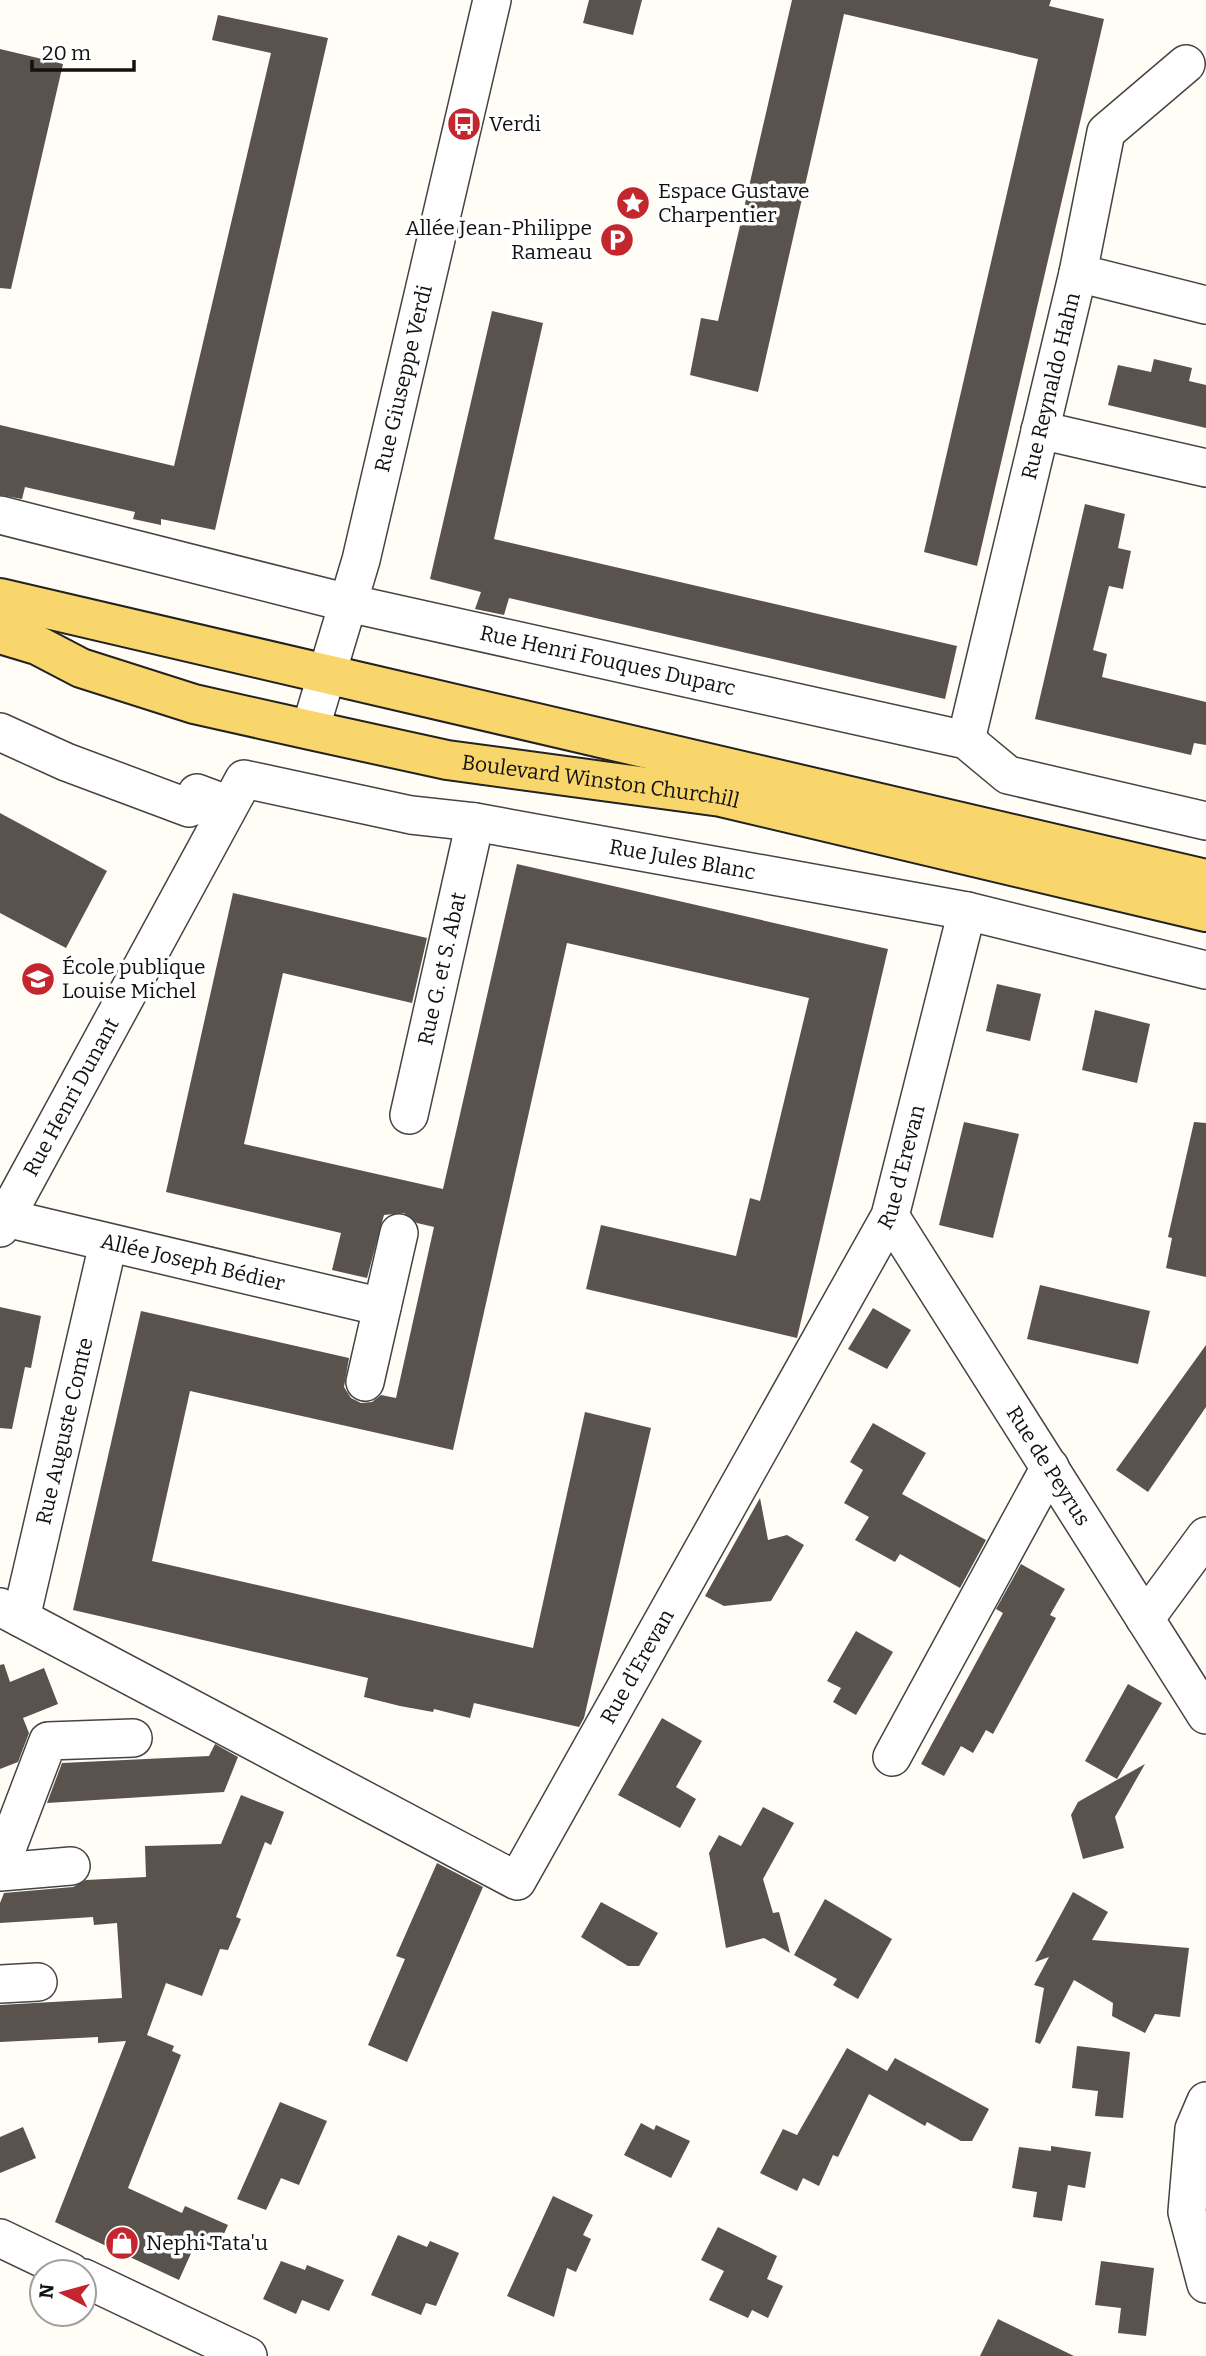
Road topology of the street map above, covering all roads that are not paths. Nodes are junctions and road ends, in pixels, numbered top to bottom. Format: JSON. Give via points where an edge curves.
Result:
{"nodes":[{"id":1,"x":492,"y":0,"type":"edge"},
{"id":2,"x":1186,"y":64,"type":"dead end"},
{"id":3,"x":1078,"y":273,"type":"junction"},
{"id":4,"x":1206,"y":305,"type":"edge"},
{"id":5,"x":1040,"y":430,"type":"junction"},
{"id":6,"x":1206,"y":468,"type":"edge"},
{"id":7,"x":0,"y":515,"type":"edge"},
{"id":8,"x":0,"y":598,"type":"edge"},
{"id":9,"x":348,"y":603,"type":"junction"},
{"id":10,"x":0,"y":634,"type":"edge"},
{"id":11,"x":327,"y":674,"type":"junction"},
{"id":12,"x":310,"y":730,"type":"junction"},
{"id":13,"x":0,"y":732,"type":"edge"},
{"id":14,"x":966,"y":740,"type":"junction"},
{"id":15,"x":229,"y":805,"type":"junction"},
{"id":16,"x":1206,"y":821,"type":"edge"},
{"id":17,"x":475,"y":822,"type":"junction"},
{"id":18,"x":200,"y":856,"type":"joint"},
{"id":19,"x":1206,"y":879,"type":"edge"},
{"id":20,"x":967,"y":911,"type":"junction"},
{"id":21,"x":1206,"y":912,"type":"edge"},
{"id":22,"x":1206,"y":970,"type":"edge"},
{"id":23,"x":410,"y":1115,"type":"dead end"},
{"id":24,"x":890,"y":1216,"type":"junction"},
{"id":25,"x":3,"y":1223,"type":"edge"},
{"id":26,"x":399,"y":1233,"type":"dead end"},
{"id":27,"x":108,"y":1244,"type":"junction"},
{"id":28,"x":382,"y":1307,"type":"junction"},
{"id":29,"x":365,"y":1382,"type":"dead end"},
{"id":30,"x":1050,"y":1467,"type":"junction"},
{"id":31,"x":1206,"y":1536,"type":"edge"},
{"id":32,"x":10,"y":1612,"type":"edge"},
{"id":33,"x":1145,"y":1619,"type":"junction"},
{"id":34,"x":1206,"y":1715,"type":"edge"},
{"id":35,"x":133,"y":1738,"type":"dead end"},
{"id":36,"x":892,"y":1757,"type":"dead end"},
{"id":37,"x":0,"y":1867,"type":"edge"},
{"id":38,"x":71,"y":1867,"type":"dead end"},
{"id":39,"x":0,"y":1872,"type":"edge"},
{"id":40,"x":38,"y":1982,"type":"dead end"},
{"id":41,"x":0,"y":1984,"type":"edge"},
{"id":42,"x":1206,"y":2101,"type":"edge"},
{"id":43,"x":0,"y":2238,"type":"edge"},
{"id":44,"x":42,"y":2258,"type":"edge"},
{"id":45,"x":1206,"y":2284,"type":"edge"},
{"id":46,"x":98,"y":2285,"type":"edge"},
{"id":47,"x":248,"y":2356,"type":"edge"}],
"edges":[{"from":1,"to":9,"type":"street","name":"Rue Giuseppe Verdi"},
{"from":2,"to":3,"type":"street","name":"Rue Reynaldo Hahn","via":[[1106,132]]},
{"from":3,"to":4,"type":"street"},
{"from":3,"to":5,"type":"street","name":"Rue Reynaldo Hahn"},
{"from":5,"to":6,"type":"street"},
{"from":5,"to":14,"type":"street","name":"Rue Reynaldo Hahn"},
{"from":7,"to":9,"type":"street","name":"Rue Henri Fouques Duparc"},
{"from":8,"to":11,"type":"main road","name":"Boulevard Winston Churchill"},
{"from":9,"to":11,"type":"street","name":"Rue Giuseppe Verdi"},
{"from":9,"to":14,"type":"street","name":"Rue Henri Fouques Duparc"},
{"from":10,"to":12,"type":"main road","name":"Boulevard Winston Churchill","via":[[37,645],[81,668],[194,704]]},
{"from":11,"to":12,"type":"street","name":"Rue Giuseppe Verdi"},
{"from":11,"to":19,"type":"main road","name":"Boulevard Winston Churchill"},
{"from":12,"to":21,"type":"main road","name":"Boulevard Winston Churchill","via":[[447,760],[721,797]]},
{"from":13,"to":15,"type":"street","via":[[189,808],[197,793]]},
{"from":14,"to":16,"type":"street","name":"Rue Henri Fouques Duparc","via":[[1008,775]]},
{"from":15,"to":17,"type":"street","name":"Rue Jules Blanc","via":[[244,779],[411,815]]},
{"from":15,"to":18,"type":"street","name":"Rue Jules Blanc"},
{"from":17,"to":20,"type":"street","name":"Rue Jules Blanc"},
{"from":17,"to":23,"type":"street","name":"Rue G. et S. Abat"},
{"from":18,"to":25,"type":"street","name":"Rue Henri Dunant"},
{"from":20,"to":22,"type":"street","name":"Rue Jules Blanc"},
{"from":20,"to":24,"type":"street","name":"Rue d'Erevan"},
{"from":24,"to":30,"type":"street","name":"Rue de Peyrus"},
{"from":24,"to":32,"type":"street","name":"Rue d'Erevan","via":[[517,1881]]},
{"from":25,"to":27,"type":"street","name":"Allée Joseph Bédier"},
{"from":26,"to":28,"type":"street"},
{"from":27,"to":28,"type":"street","name":"Allée Joseph Bédier"},
{"from":27,"to":32,"type":"street","name":"Rue Auguste Comte"},
{"from":28,"to":29,"type":"street"},
{"from":30,"to":33,"type":"street","name":"Rue de Peyrus"},
{"from":30,"to":36,"type":"street"},
{"from":31,"to":33,"type":"street"},
{"from":33,"to":34,"type":"street","name":"Rue de Peyrus"},
{"from":35,"to":37,"type":"street","via":[[48,1741]]},
{"from":38,"to":39,"type":"street"},
{"from":40,"to":41,"type":"street"},
{"from":42,"to":45,"type":"street","via":[[1194,2129],[1187,2212]]},
{"from":43,"to":44,"type":"street"},
{"from":46,"to":47,"type":"street"}]}
